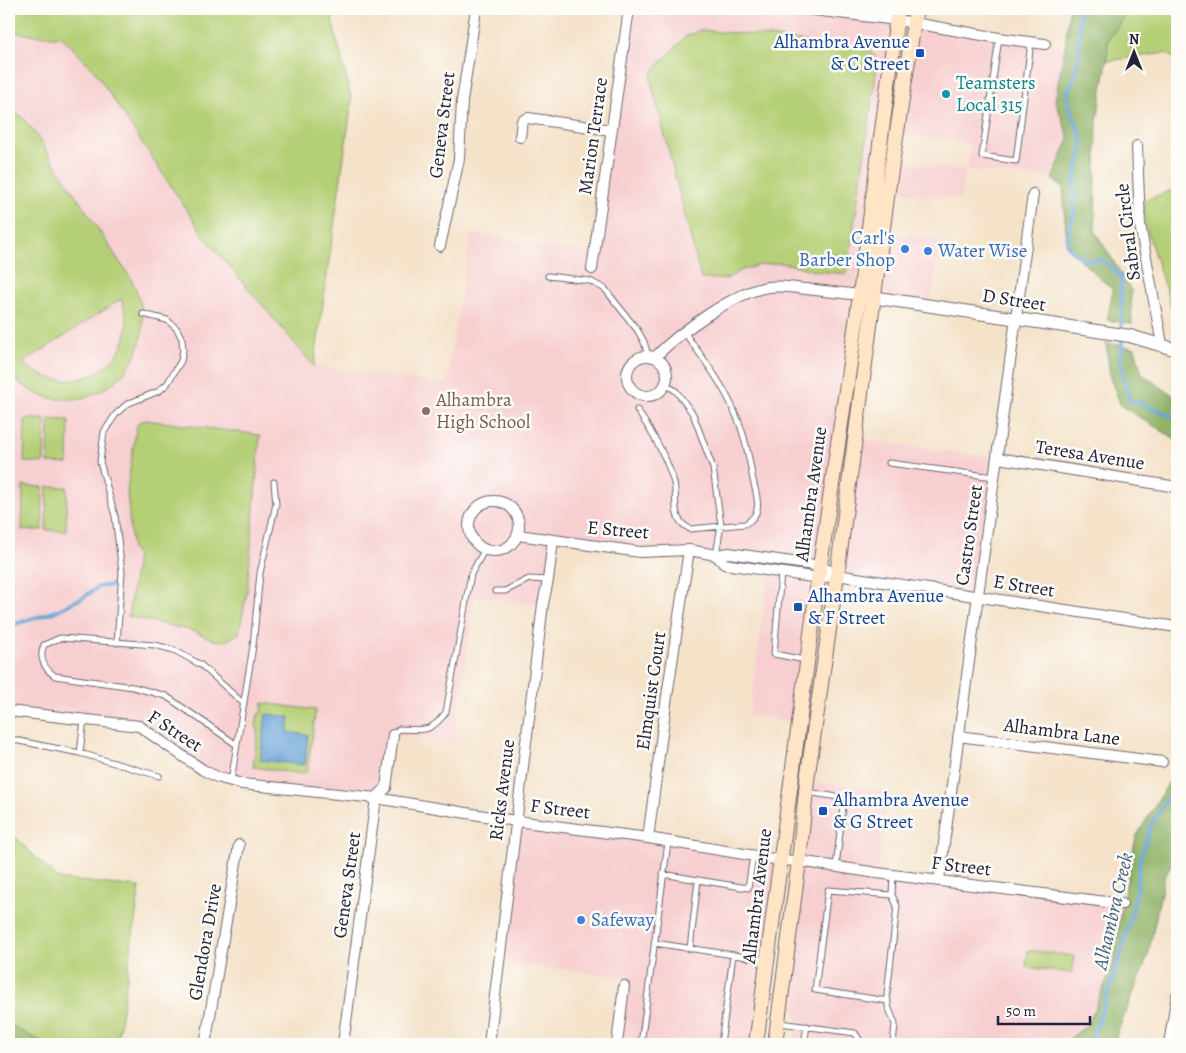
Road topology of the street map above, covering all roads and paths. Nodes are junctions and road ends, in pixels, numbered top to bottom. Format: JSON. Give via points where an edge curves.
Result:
{"nodes":[{"id":1,"x":476,"y":9,"type":"edge"},
{"id":2,"x":629,"y":9,"type":"edge"},
{"id":3,"x":805,"y":9,"type":"edge"},
{"id":4,"x":916,"y":9,"type":"edge"},
{"id":5,"x":897,"y":14,"type":"edge"},
{"id":6,"x":914,"y":23,"type":"junction"},
{"id":7,"x":999,"y":38,"type":"junction"},
{"id":8,"x":1031,"y":42,"type":"junction"},
{"id":9,"x":1045,"y":44,"type":"dead end"},
{"id":10,"x":611,"y":130,"type":"junction"},
{"id":11,"x":520,"y":137,"type":"dead end"},
{"id":12,"x":1137,"y":146,"type":"dead end"},
{"id":13,"x":1033,"y":194,"type":"dead end"},
{"id":14,"x":440,"y":246,"type":"dead end"},
{"id":15,"x":592,"y":269,"type":"joint"},
{"id":16,"x":548,"y":276,"type":"dead end"},
{"id":17,"x":590,"y":280,"type":"junction"},
{"id":18,"x":860,"y":295,"type":"junction"},
{"id":19,"x":875,"y":298,"type":"junction"},
{"id":20,"x":144,"y":314,"type":"dead end"},
{"id":21,"x":1016,"y":320,"type":"junction"},
{"id":22,"x":684,"y":332,"type":"junction"},
{"id":23,"x":1162,"y":344,"type":"junction"},
{"id":24,"x":1177,"y":350,"type":"edge"},
{"id":25,"x":651,"y":356,"type":"junction"},
{"id":26,"x":666,"y":384,"type":"junction"},
{"id":27,"x":637,"y":410,"type":"dead end"},
{"id":28,"x":998,"y":458,"type":"junction"},
{"id":29,"x":889,"y":463,"type":"dead end"},
{"id":30,"x":995,"y":478,"type":"junction"},
{"id":31,"x":274,"y":482,"type":"dead end"},
{"id":32,"x":1177,"y":486,"type":"edge"},
{"id":33,"x":721,"y":526,"type":"junction"},
{"id":34,"x":518,"y":535,"type":"junction"},
{"id":35,"x":553,"y":540,"type":"junction"},
{"id":36,"x":485,"y":549,"type":"junction"},
{"id":37,"x":690,"y":550,"type":"junction"},
{"id":38,"x":716,"y":555,"type":"junction"},
{"id":39,"x":782,"y":561,"type":"junction"},
{"id":40,"x":819,"y":572,"type":"junction"},
{"id":41,"x":780,"y":573,"type":"junction"},
{"id":42,"x":837,"y":576,"type":"junction"},
{"id":43,"x":548,"y":580,"type":"junction"},
{"id":44,"x":495,"y":591,"type":"dead end"},
{"id":45,"x":978,"y":597,"type":"junction"},
{"id":46,"x":1177,"y":627,"type":"edge"},
{"id":47,"x":117,"y":643,"type":"junction"},
{"id":48,"x":808,"y":661,"type":"junction"},
{"id":49,"x":244,"y":704,"type":"junction"},
{"id":50,"x":9,"y":711,"type":"edge"},
{"id":51,"x":84,"y":720,"type":"junction"},
{"id":52,"x":393,"y":735,"type":"joint"},
{"id":53,"x":958,"y":736,"type":"junction"},
{"id":54,"x":14,"y":740,"type":"dead end"},
{"id":55,"x":237,"y":745,"type":"junction"},
{"id":56,"x":80,"y":753,"type":"junction"},
{"id":57,"x":1162,"y":762,"type":"dead end"},
{"id":58,"x":159,"y":776,"type":"dead end"},
{"id":59,"x":232,"y":781,"type":"junction"},
{"id":60,"x":806,"y":792,"type":"junction"},
{"id":61,"x":376,"y":798,"type":"junction"},
{"id":62,"x":516,"y":821,"type":"junction"},
{"id":63,"x":648,"y":838,"type":"junction"},
{"id":64,"x":668,"y":841,"type":"junction"},
{"id":65,"x":239,"y":845,"type":"dead end"},
{"id":66,"x":753,"y":855,"type":"junction"},
{"id":67,"x":780,"y":860,"type":"junction"},
{"id":68,"x":800,"y":861,"type":"junction"},
{"id":69,"x":836,"y":867,"type":"junction"},
{"id":70,"x":663,"y":874,"type":"junction"},
{"id":71,"x":893,"y":875,"type":"junction"},
{"id":72,"x":698,"y":880,"type":"junction"},
{"id":73,"x":939,"y":880,"type":"junction"},
{"id":74,"x":892,"y":895,"type":"junction"},
{"id":75,"x":1122,"y":904,"type":"dead end"},
{"id":76,"x":654,"y":944,"type":"junction"},
{"id":77,"x":690,"y":949,"type":"junction"},
{"id":78,"x":733,"y":955,"type":"junction"},
{"id":79,"x":768,"y":960,"type":"junction"},
{"id":80,"x":624,"y":986,"type":"dead end"},
{"id":81,"x":1177,"y":995,"type":"edge"},
{"id":82,"x":888,"y":1001,"type":"junction"},
{"id":83,"x":778,"y":1022,"type":"junction"},
{"id":84,"x":807,"y":1026,"type":"junction"},
{"id":85,"x":208,"y":1044,"type":"edge"},
{"id":86,"x":342,"y":1044,"type":"edge"},
{"id":87,"x":489,"y":1044,"type":"edge"},
{"id":88,"x":617,"y":1044,"type":"edge"},
{"id":89,"x":643,"y":1044,"type":"edge"},
{"id":90,"x":721,"y":1044,"type":"edge"},
{"id":91,"x":756,"y":1044,"type":"edge"},
{"id":92,"x":775,"y":1044,"type":"edge"},
{"id":93,"x":804,"y":1044,"type":"edge"},
{"id":94,"x":862,"y":1044,"type":"edge"},
{"id":95,"x":893,"y":1044,"type":"edge"},
{"id":96,"x":1169,"y":1044,"type":"edge"}],
"edges":[{"from":1,"to":14,"type":"street","name":"Geneva Street","via":[[462,101],[459,159]]},
{"from":2,"to":10,"type":"street","name":"Marion Terrace"},
{"from":3,"to":5,"type":"street"},
{"from":4,"to":6,"type":"main road","name":"Alhambra Avenue"},
{"from":5,"to":6,"type":"street"},
{"from":5,"to":18,"type":"main road","name":"Alhambra Avenue"},
{"from":6,"to":7,"type":"street"},
{"from":6,"to":19,"type":"main road","name":"Alhambra Avenue"},
{"from":7,"to":8,"type":"street"},
{"from":7,"to":8,"type":"lane","via":[[982,156],[1016,161]]},
{"from":8,"to":9,"type":"street"},
{"from":10,"to":11,"type":"street","via":[[528,118],[522,121]]},
{"from":10,"to":15,"type":"street","name":"Marion Terrace"},
{"from":12,"to":23,"type":"street","name":"Sabral Circle","via":[[1140,225]]},
{"from":13,"to":21,"type":"street","name":"Castro Street"},
{"from":15,"to":17,"type":"lane"},
{"from":16,"to":17,"type":"lane"},
{"from":17,"to":25,"type":"lane","via":[[605,289],[615,301],[638,331]]},
{"from":18,"to":19,"type":"street","name":"D Street"},
{"from":18,"to":22,"type":"street","via":[[769,287],[752,291]]},
{"from":18,"to":40,"type":"main road","name":"Alhambra Avenue"},
{"from":19,"to":21,"type":"street","name":"D Street"},
{"from":19,"to":42,"type":"main road","name":"Alhambra Avenue"},
{"from":20,"to":47,"type":"lane","via":[[167,320],[177,329],[182,339],[182,350],[181,361],[168,384],[127,404],[104,432],[100,462],[115,516],[122,572]]},
{"from":21,"to":23,"type":"street","name":"D Street","via":[[1130,336]]},
{"from":21,"to":28,"type":"street","name":"Castro Street"},
{"from":22,"to":25,"type":"street"},
{"from":22,"to":33,"type":"lane","via":[[736,414],[748,451],[758,502],[753,520]]},
{"from":23,"to":24,"type":"street","name":"D Street"},
{"from":25,"to":26,"type":"street","via":[[664,365]]},
{"from":25,"to":26,"type":"street","via":[[641,356],[630,364],[626,376],[631,389],[649,396],[662,390]]},
{"from":26,"to":33,"type":"lane","via":[[676,391],[693,414],[703,436],[713,468]]},
{"from":27,"to":33,"type":"lane","via":[[660,446],[674,484],[676,514],[682,525],[690,528]]},
{"from":28,"to":30,"type":"street","name":"Castro Street"},
{"from":28,"to":32,"type":"street","name":"Teresa Avenue"},
{"from":29,"to":30,"type":"lane"},
{"from":30,"to":45,"type":"street","name":"Castro Street"},
{"from":31,"to":49,"type":"lane","via":[[276,504],[260,573]]},
{"from":33,"to":38,"type":"lane"},
{"from":34,"to":35,"type":"street","name":"E Street"},
{"from":34,"to":36,"type":"street","via":[[505,549]]},
{"from":34,"to":36,"type":"street","via":[[519,519],[511,507],[498,501],[485,502],[473,513],[469,527],[473,540]]},
{"from":35,"to":37,"type":"street","name":"E Street","via":[[640,552]]},
{"from":35,"to":43,"type":"street","name":"Ricks Avenue"},
{"from":36,"to":52,"type":"lane","via":[[471,574],[446,712],[428,729],[399,729]]},
{"from":37,"to":38,"type":"street","name":"E Street"},
{"from":37,"to":63,"type":"street","name":"Elmquist Court"},
{"from":38,"to":39,"type":"street","name":"E Street","via":[[729,553]]},
{"from":38,"to":41,"type":"street","name":"E Street","via":[[724,564]]},
{"from":39,"to":40,"type":"street","name":"E Street"},
{"from":39,"to":41,"type":"street"},
{"from":40,"to":41,"type":"street","name":"E Street"},
{"from":40,"to":42,"type":"street","name":"E Street"},
{"from":40,"to":48,"type":"main road","name":"Alhambra Avenue"},
{"from":41,"to":48,"type":"lane","via":[[774,654]]},
{"from":42,"to":45,"type":"street","name":"E Street"},
{"from":42,"to":60,"type":"main road","name":"Alhambra Avenue"},
{"from":43,"to":44,"type":"lane","via":[[529,579],[505,591]]},
{"from":43,"to":62,"type":"street","name":"Ricks Avenue"},
{"from":45,"to":46,"type":"street","name":"E Street"},
{"from":45,"to":53,"type":"street","name":"Castro Street"},
{"from":47,"to":49,"type":"lane","via":[[174,650],[200,665]]},
{"from":47,"to":55,"type":"lane","via":[[60,638],[44,645],[41,658],[48,671],[56,676],[133,687],[166,696]]},
{"from":48,"to":67,"type":"main road","name":"Alhambra Avenue"},
{"from":49,"to":55,"type":"lane"},
{"from":50,"to":51,"type":"street","name":"F Street"},
{"from":51,"to":56,"type":"lane"},
{"from":51,"to":59,"type":"street","name":"F Street","via":[[139,726],[203,770]]},
{"from":52,"to":61,"type":"street","name":"Geneva Street","via":[[386,788]]},
{"from":53,"to":57,"type":"street","name":"Alhambra Lane"},
{"from":53,"to":73,"type":"street","name":"Castro Street"},
{"from":54,"to":56,"type":"lane"},
{"from":55,"to":59,"type":"lane"},
{"from":56,"to":58,"type":"lane"},
{"from":59,"to":61,"type":"street","name":"F Street"},
{"from":60,"to":68,"type":"main road","name":"Alhambra Avenue"},
{"from":60,"to":69,"type":"lane","via":[[844,798]]},
{"from":61,"to":62,"type":"street","name":"F Street"},
{"from":61,"to":86,"type":"street","name":"Geneva Street"},
{"from":62,"to":63,"type":"street","name":"F Street"},
{"from":62,"to":87,"type":"street","name":"Ricks Avenue"},
{"from":63,"to":64,"type":"street","name":"F Street"},
{"from":64,"to":66,"type":"street","name":"F Street"},
{"from":64,"to":70,"type":"lane"},
{"from":65,"to":85,"type":"street","name":"Glendora Drive","via":[[206,1039]]},
{"from":66,"to":67,"type":"street","name":"F Street"},
{"from":66,"to":72,"type":"lane","via":[[748,888]]},
{"from":67,"to":68,"type":"street","name":"F Street"},
{"from":67,"to":79,"type":"main road","name":"Alhambra Avenue"},
{"from":68,"to":69,"type":"street","name":"F Street"},
{"from":68,"to":83,"type":"main road","name":"Alhambra Avenue"},
{"from":69,"to":71,"type":"street","name":"F Street"},
{"from":70,"to":72,"type":"lane"},
{"from":70,"to":76,"type":"lane"},
{"from":71,"to":73,"type":"street","name":"F Street"},
{"from":71,"to":74,"type":"lane"},
{"from":72,"to":77,"type":"lane"},
{"from":73,"to":75,"type":"street","name":"F Street"},
{"from":74,"to":82,"type":"lane","via":[[897,906],[886,994]]},
{"from":74,"to":82,"type":"lane","via":[[828,890],[815,990]]},
{"from":76,"to":77,"type":"lane"},
{"from":76,"to":89,"type":"lane"},
{"from":77,"to":78,"type":"lane"},
{"from":78,"to":79,"type":"lane"},
{"from":78,"to":90,"type":"lane"},
{"from":79,"to":91,"type":"main road","name":"Alhambra Avenue"},
{"from":80,"to":88,"type":"street"},
{"from":81,"to":96,"type":"street"},
{"from":82,"to":95,"type":"lane","via":[[895,1024]]},
{"from":83,"to":84,"type":"lane"},
{"from":83,"to":92,"type":"main road","name":"Alhambra Avenue"},
{"from":84,"to":93,"type":"lane"},
{"from":84,"to":94,"type":"lane","via":[[855,1033]]}]}
